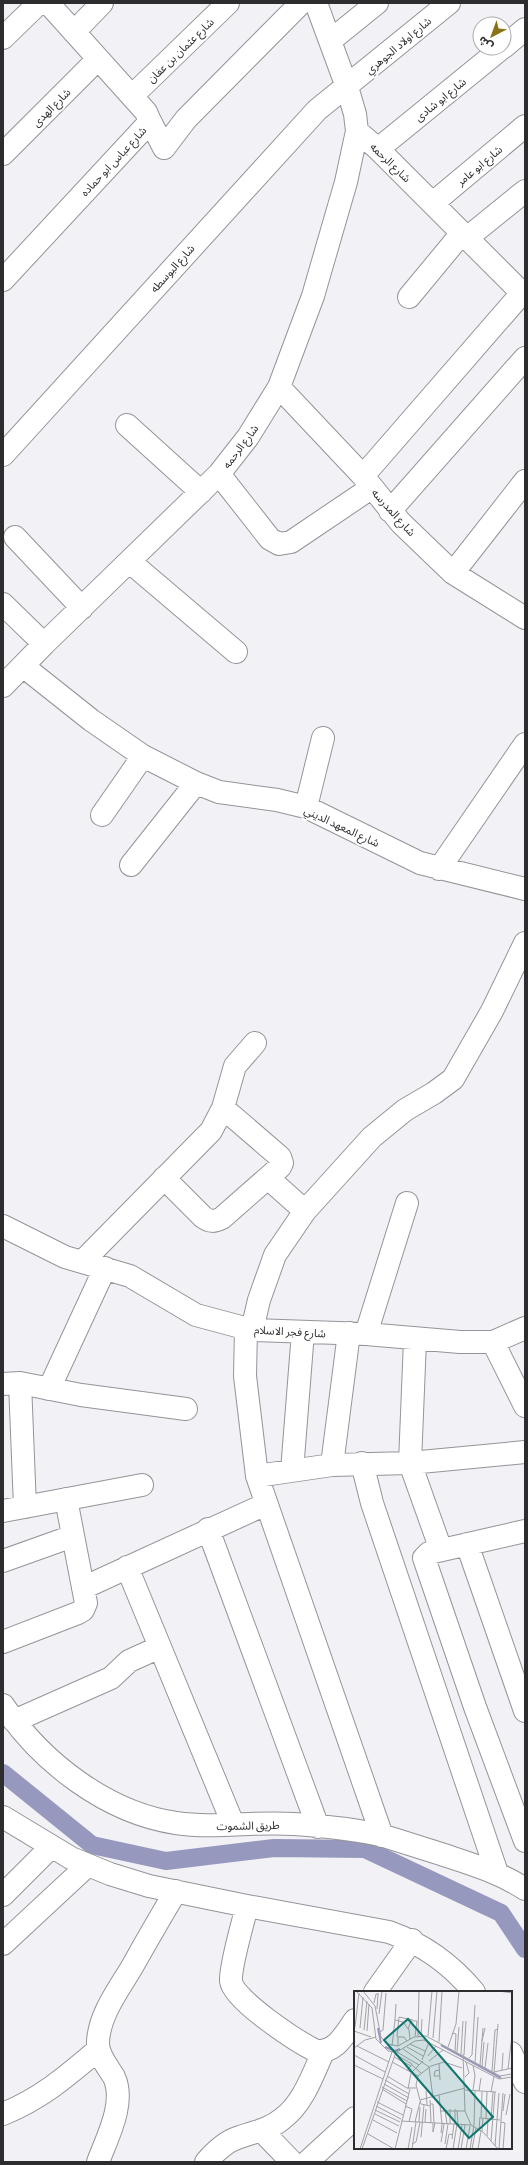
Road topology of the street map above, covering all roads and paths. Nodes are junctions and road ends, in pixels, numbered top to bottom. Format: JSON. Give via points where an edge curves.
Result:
{"nodes":[{"id":1,"x":38,"y":3,"type":"edge"},
{"id":2,"x":48,"y":3,"type":"edge"},
{"id":3,"x":102,"y":3,"type":"edge"},
{"id":4,"x":228,"y":3,"type":"edge"},
{"id":5,"x":301,"y":3,"type":"edge"},
{"id":6,"x":316,"y":3,"type":"edge"},
{"id":7,"x":377,"y":3,"type":"edge"},
{"id":8,"x":449,"y":3,"type":"edge"},
{"id":9,"x":525,"y":29,"type":"edge"},
{"id":10,"x":74,"y":32,"type":"junction"},
{"id":11,"x":3,"y":38,"type":"edge"},
{"id":12,"x":512,"y":40,"type":"edge"},
{"id":13,"x":330,"y":41,"type":"junction"},
{"id":14,"x":492,"y":56,"type":"edge"},
{"id":15,"x":98,"y":59,"type":"junction"},
{"id":16,"x":347,"y":87,"type":"junction"},
{"id":17,"x":132,"y":96,"type":"junction"},
{"id":18,"x":149,"y":119,"type":"junction"},
{"id":19,"x":525,"y":126,"type":"edge"},
{"id":20,"x":357,"y":132,"type":"junction"},
{"id":21,"x":378,"y":149,"type":"junction"},
{"id":22,"x":3,"y":154,"type":"edge"},
{"id":23,"x":525,"y":192,"type":"edge"},
{"id":24,"x":433,"y":203,"type":"junction"},
{"id":25,"x":465,"y":236,"type":"junction"},
{"id":26,"x":3,"y":280,"type":"edge"},
{"id":27,"x":523,"y":295,"type":"edge"},
{"id":28,"x":409,"y":297,"type":"dead end"},
{"id":29,"x":525,"y":358,"type":"edge"},
{"id":30,"x":279,"y":387,"type":"junction"},
{"id":31,"x":126,"y":425,"type":"dead end"},
{"id":32,"x":3,"y":455,"type":"edge"},
{"id":33,"x":219,"y":474,"type":"junction"},
{"id":34,"x":525,"y":481,"type":"edge"},
{"id":35,"x":367,"y":482,"type":"junction"},
{"id":36,"x":201,"y":492,"type":"junction"},
{"id":37,"x":390,"y":511,"type":"junction"},
{"id":38,"x":15,"y":537,"type":"dead end"},
{"id":39,"x":130,"y":562,"type":"junction"},
{"id":40,"x":453,"y":573,"type":"junction"},
{"id":41,"x":3,"y":604,"type":"edge"},
{"id":42,"x":82,"y":608,"type":"junction"},
{"id":43,"x":523,"y":612,"type":"edge"},
{"id":44,"x":44,"y":644,"type":"junction"},
{"id":45,"x":236,"y":652,"type":"dead end"},
{"id":46,"x":23,"y":666,"type":"junction"},
{"id":47,"x":3,"y":686,"type":"edge"},
{"id":48,"x":323,"y":738,"type":"dead end"},
{"id":49,"x":525,"y":744,"type":"edge"},
{"id":50,"x":144,"y":756,"type":"junction"},
{"id":51,"x":196,"y":783,"type":"junction"},
{"id":52,"x":306,"y":807,"type":"junction"},
{"id":53,"x":102,"y":815,"type":"dead end"},
{"id":54,"x":131,"y":865,"type":"dead end"},
{"id":55,"x":439,"y":869,"type":"junction"},
{"id":56,"x":525,"y":889,"type":"edge"},
{"id":57,"x":525,"y":943,"type":"edge"},
{"id":58,"x":255,"y":1043,"type":"dead end"},
{"id":59,"x":223,"y":1108,"type":"junction"},
{"id":60,"x":164,"y":1178,"type":"junction"},
{"id":61,"x":268,"y":1178,"type":"junction"},
{"id":62,"x":407,"y":1203,"type":"dead end"},
{"id":63,"x":305,"y":1211,"type":"junction"},
{"id":64,"x":3,"y":1226,"type":"edge"},
{"id":65,"x":82,"y":1262,"type":"junction"},
{"id":66,"x":104,"y":1268,"type":"junction"},
{"id":67,"x":525,"y":1328,"type":"edge"},
{"id":68,"x":249,"y":1329,"type":"junction"},
{"id":69,"x":303,"y":1332,"type":"junction"},
{"id":70,"x":358,"y":1334,"type":"junction"},
{"id":71,"x":415,"y":1340,"type":"junction"},
{"id":72,"x":493,"y":1342,"type":"junction"},
{"id":73,"x":12,"y":1384,"type":"edge"},
{"id":74,"x":49,"y":1389,"type":"junction"},
{"id":75,"x":525,"y":1406,"type":"edge"},
{"id":76,"x":186,"y":1409,"type":"dead end"},
{"id":77,"x":525,"y":1452,"type":"edge"},
{"id":78,"x":362,"y":1463,"type":"junction"},
{"id":79,"x":410,"y":1463,"type":"junction"},
{"id":80,"x":332,"y":1465,"type":"junction"},
{"id":81,"x":292,"y":1470,"type":"junction"},
{"id":82,"x":257,"y":1476,"type":"junction"},
{"id":83,"x":142,"y":1486,"type":"dead end"},
{"id":84,"x":66,"y":1499,"type":"junction"},
{"id":85,"x":266,"y":1504,"type":"junction"},
{"id":86,"x":25,"y":1507,"type":"junction"},
{"id":87,"x":3,"y":1511,"type":"edge"},
{"id":88,"x":208,"y":1529,"type":"junction"},
{"id":89,"x":525,"y":1531,"type":"edge"},
{"id":90,"x":73,"y":1536,"type":"junction"},
{"id":91,"x":467,"y":1544,"type":"junction"},
{"id":92,"x":441,"y":1550,"type":"junction"},
{"id":93,"x":3,"y":1561,"type":"edge"},
{"id":94,"x":127,"y":1567,"type":"junction"},
{"id":95,"x":83,"y":1588,"type":"junction"},
{"id":96,"x":3,"y":1642,"type":"edge"},
{"id":97,"x":160,"y":1647,"type":"junction"},
{"id":98,"x":517,"y":1665,"type":"edge"},
{"id":99,"x":525,"y":1711,"type":"edge"},
{"id":100,"x":9,"y":1713,"type":"edge"},
{"id":101,"x":480,"y":1721,"type":"junction"},
{"id":102,"x":449,"y":1732,"type":"junction"},
{"id":103,"x":5,"y":1822,"type":"edge"},
{"id":104,"x":233,"y":1824,"type":"junction"},
{"id":105,"x":318,"y":1827,"type":"junction"},
{"id":106,"x":382,"y":1836,"type":"junction"},
{"id":107,"x":525,"y":1841,"type":"edge"},
{"id":108,"x":52,"y":1847,"type":"junction"},
{"id":109,"x":88,"y":1865,"type":"junction"},
{"id":110,"x":515,"y":1879,"type":"edge"},
{"id":111,"x":176,"y":1891,"type":"junction"},
{"id":112,"x":3,"y":1895,"type":"edge"},
{"id":113,"x":247,"y":1906,"type":"junction"},
{"id":114,"x":412,"y":1940,"type":"junction"},
{"id":115,"x":3,"y":1944,"type":"edge"},
{"id":116,"x":376,"y":1991,"type":"edge"},
{"id":117,"x":473,"y":1991,"type":"edge"},
{"id":118,"x":354,"y":2021,"type":"edge"},
{"id":119,"x":98,"y":2049,"type":"junction"},
{"id":120,"x":323,"y":2052,"type":"junction"},
{"id":121,"x":512,"y":2055,"type":"edge"},
{"id":122,"x":525,"y":2082,"type":"edge"},
{"id":123,"x":3,"y":2114,"type":"edge"},
{"id":124,"x":354,"y":2119,"type":"edge"},
{"id":125,"x":261,"y":2130,"type":"junction"},
{"id":126,"x":98,"y":2162,"type":"edge"},
{"id":127,"x":206,"y":2162,"type":"edge"},
{"id":128,"x":292,"y":2162,"type":"edge"},
{"id":129,"x":308,"y":2162,"type":"edge"}],
"edges":[{"from":1,"to":11,"type":"street"},
{"from":2,"to":10,"type":"street","name":"شارع عباس ابو حماده"},
{"from":3,"to":10,"type":"street"},
{"from":4,"to":17,"type":"street","name":"شارع عثمان بن عفان"},
{"from":5,"to":18,"type":"street","via":[[186,119],[164,148]]},
{"from":6,"to":13,"type":"street","name":"شارع الرحمه"},
{"from":7,"to":13,"type":"street"},
{"from":8,"to":16,"type":"street","name":"شارع اولاد الجوهري"},
{"from":9,"to":12,"type":"street","name":"شارع ابو شادى"},
{"from":10,"to":15,"type":"street","name":"شارع عباس ابو حماده"},
{"from":13,"to":16,"type":"street","name":"شارع الرحمه"},
{"from":14,"to":21,"type":"street","name":"شارع ابو شادى"},
{"from":15,"to":17,"type":"street","name":"شارع عباس ابو حماده"},
{"from":15,"to":22,"type":"street","name":"شارع الهدى"},
{"from":16,"to":20,"type":"street","name":"شارع الرحمه"},
{"from":16,"to":32,"type":"street","name":"شارع البوسطه","via":[[317,110]]},
{"from":17,"to":18,"type":"street","name":"شارع عباس ابو حماده"},
{"from":18,"to":26,"type":"street","name":"شارع عباس ابو حماده","via":[[146,126]]},
{"from":19,"to":24,"type":"street","name":"شارع ابو عامر"},
{"from":20,"to":21,"type":"street","name":"شارع الرحمه"},
{"from":20,"to":30,"type":"street","name":"شارع الرحمه","via":[[346,182],[313,296]]},
{"from":21,"to":24,"type":"street","name":"شارع الرحمه"},
{"from":23,"to":25,"type":"street"},
{"from":24,"to":25,"type":"street","name":"شارع الرحمه"},
{"from":25,"to":27,"type":"street","name":"شارع الرحمه"},
{"from":25,"to":28,"type":"street"},
{"from":27,"to":35,"type":"street"},
{"from":29,"to":37,"type":"street"},
{"from":30,"to":33,"type":"street","name":"شارع الرحمه","via":[[248,438]]},
{"from":30,"to":35,"type":"street","name":"شارع المدرسه"},
{"from":31,"to":36,"type":"street"},
{"from":33,"to":35,"type":"street","via":[[270,539],[279,544],[291,542],[305,534]]},
{"from":33,"to":36,"type":"street","name":"شارع الرحمه"},
{"from":34,"to":40,"type":"street"},
{"from":35,"to":37,"type":"street","name":"شارع المدرسه"},
{"from":36,"to":39,"type":"street","name":"شارع الرحمه"},
{"from":37,"to":40,"type":"street","name":"شارع المدرسه"},
{"from":38,"to":42,"type":"street"},
{"from":39,"to":42,"type":"street","name":"شارع الرحمه"},
{"from":39,"to":45,"type":"street"},
{"from":40,"to":43,"type":"street","name":"شارع المدرسه"},
{"from":41,"to":44,"type":"street"},
{"from":42,"to":44,"type":"street","name":"شارع الرحمه"},
{"from":44,"to":46,"type":"street","name":"شارع الرحمه"},
{"from":46,"to":47,"type":"street","name":"شارع الرحمه"},
{"from":46,"to":50,"type":"street","name":"شارع المعهد الديني","via":[[91,720]]},
{"from":48,"to":52,"type":"street"},
{"from":49,"to":55,"type":"street"},
{"from":50,"to":51,"type":"street","name":"شارع المعهد الديني"},
{"from":50,"to":53,"type":"street"},
{"from":51,"to":52,"type":"street","name":"شارع المعهد الديني","via":[[219,792]]},
{"from":51,"to":54,"type":"street"},
{"from":52,"to":55,"type":"street","name":"شارع المعهد الديني","via":[[420,863]]},
{"from":55,"to":56,"type":"street","name":"شارع المعهد الديني"},
{"from":57,"to":63,"type":"street","via":[[492,1011],[453,1079],[405,1110],[372,1137]]},
{"from":58,"to":59,"type":"street","via":[[235,1066]]},
{"from":59,"to":60,"type":"street","via":[[211,1131]]},
{"from":59,"to":61,"type":"street","via":[[280,1157],[280,1167]]},
{"from":60,"to":61,"type":"street","via":[[203,1217],[215,1221],[222,1218]]},
{"from":60,"to":65,"type":"street"},
{"from":61,"to":63,"type":"street"},
{"from":62,"to":70,"type":"street"},
{"from":63,"to":68,"type":"street","via":[[275,1255]]},
{"from":64,"to":65,"type":"street","name":"شارع فجر الاسلام","via":[[65,1257]]},
{"from":65,"to":66,"type":"street","name":"شارع فجر الاسلام"},
{"from":66,"to":68,"type":"street","name":"شارع فجر الاسلام","via":[[130,1276],[196,1315]]},
{"from":66,"to":74,"type":"street"},
{"from":67,"to":72,"type":"street","name":"شارع فجر الاسلام"},
{"from":68,"to":69,"type":"street","name":"شارع فجر الاسلام"},
{"from":68,"to":82,"type":"street","via":[[245,1376]]},
{"from":69,"to":70,"type":"street","name":"شارع فجر الاسلام"},
{"from":69,"to":81,"type":"street"},
{"from":70,"to":71,"type":"street","name":"شارع فجر الاسلام"},
{"from":70,"to":80,"type":"street"},
{"from":71,"to":72,"type":"street","name":"شارع فجر الاسلام"},
{"from":71,"to":79,"type":"street"},
{"from":72,"to":75,"type":"street"},
{"from":73,"to":74,"type":"street"},
{"from":73,"to":86,"type":"street"},
{"from":74,"to":76,"type":"street","via":[[95,1398]]},
{"from":77,"to":79,"type":"street"},
{"from":78,"to":79,"type":"street"},
{"from":78,"to":80,"type":"street"},
{"from":78,"to":102,"type":"street","via":[[372,1503]]},
{"from":79,"to":92,"type":"street"},
{"from":80,"to":81,"type":"street"},
{"from":81,"to":82,"type":"street"},
{"from":82,"to":85,"type":"street"},
{"from":83,"to":84,"type":"street"},
{"from":84,"to":86,"type":"street"},
{"from":84,"to":90,"type":"street"},
{"from":85,"to":88,"type":"street"},
{"from":85,"to":106,"type":"street"},
{"from":86,"to":87,"type":"street"},
{"from":88,"to":94,"type":"street"},
{"from":88,"to":105,"type":"street"},
{"from":89,"to":91,"type":"street"},
{"from":90,"to":93,"type":"street"},
{"from":90,"to":95,"type":"street"},
{"from":91,"to":92,"type":"street"},
{"from":91,"to":98,"type":"street"},
{"from":92,"to":101,"type":"street","via":[[425,1555],[425,1565]]},
{"from":94,"to":95,"type":"street"},
{"from":94,"to":97,"type":"street"},
{"from":95,"to":96,"type":"street","via":[[86,1603],[83,1610]]},
{"from":97,"to":100,"type":"street","via":[[129,1662],[111,1678]]},
{"from":97,"to":104,"type":"street"},
{"from":98,"to":99,"type":"street"},
{"from":100,"to":104,"type":"street","name":"طريق الشموت","via":[[43,1752],[66,1772],[114,1803],[142,1815],[176,1823],[215,1826]]},
{"from":101,"to":102,"type":"street"},
{"from":101,"to":107,"type":"street"},
{"from":102,"to":110,"type":"street"},
{"from":103,"to":108,"type":"street"},
{"from":104,"to":105,"type":"street","name":"طريق الشموت","via":[[294,1824]]},
{"from":105,"to":106,"type":"street","name":"طريق الشموت"},
{"from":106,"to":110,"type":"street","name":"طريق الشموت"},
{"from":108,"to":109,"type":"street"},
{"from":108,"to":112,"type":"street"},
{"from":109,"to":111,"type":"street","via":[[110,1874]]},
{"from":109,"to":115,"type":"street"},
{"from":111,"to":113,"type":"street"},
{"from":111,"to":119,"type":"street","via":[[111,2002],[102,2023]]},
{"from":113,"to":114,"type":"street","via":[[389,1932]]},
{"from":113,"to":120,"type":"street","via":[[233,1968],[233,1987],[260,2013],[309,2047]]},
{"from":114,"to":116,"type":"street"},
{"from":114,"to":117,"type":"street","via":[[459,1974]]},
{"from":118,"to":120,"type":"street","via":[[333,2048]]},
{"from":119,"to":123,"type":"street","via":[[50,2090]]},
{"from":119,"to":126,"type":"street","via":[[115,2079],[117,2097],[115,2116]]},
{"from":120,"to":125,"type":"street","via":[[295,2107],[283,2119]]},
{"from":121,"to":122,"type":"street"},
{"from":124,"to":129,"type":"street"},
{"from":125,"to":127,"type":"street","via":[[226,2143]]},
{"from":125,"to":128,"type":"street"}]}
